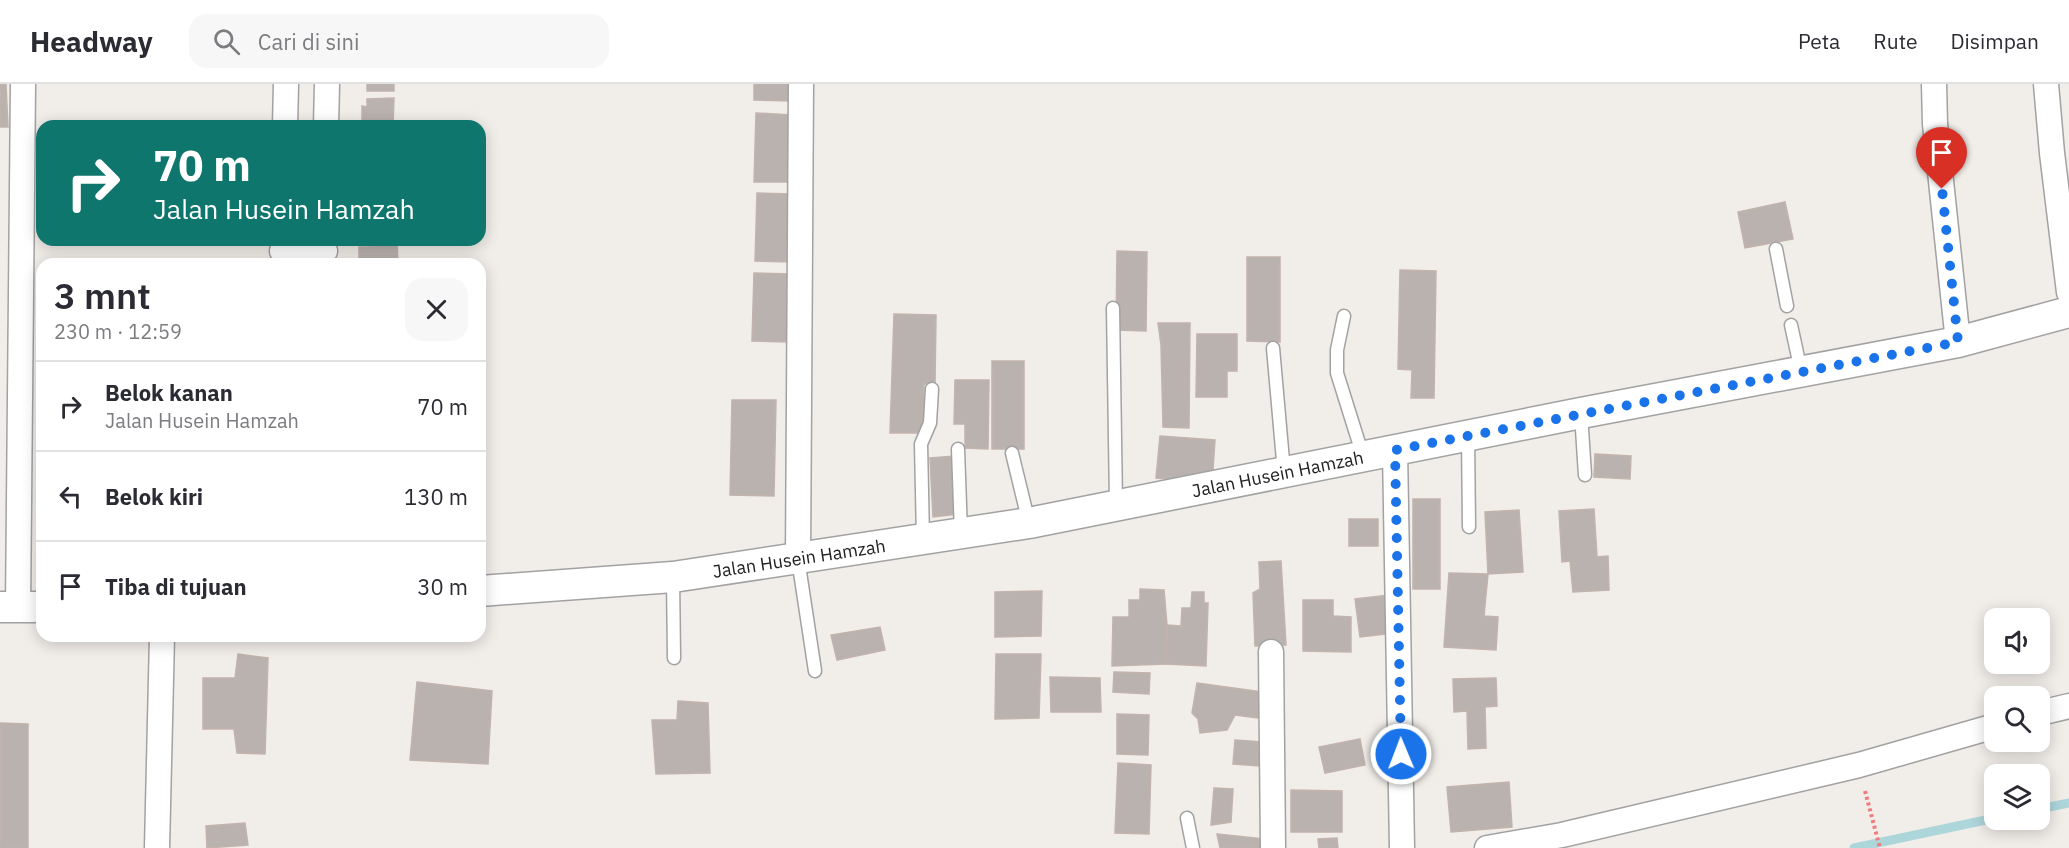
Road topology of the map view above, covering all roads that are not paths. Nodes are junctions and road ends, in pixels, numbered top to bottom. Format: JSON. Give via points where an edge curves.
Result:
{"nodes":[{"id":1,"x":23,"y":84,"type":"edge"},
{"id":2,"x":286,"y":84,"type":"edge"},
{"id":3,"x":327,"y":84,"type":"edge"},
{"id":4,"x":801,"y":84,"type":"edge"},
{"id":5,"x":1934,"y":84,"type":"edge"},
{"id":6,"x":2046,"y":84,"type":"edge"},
{"id":7,"x":285,"y":120,"type":"edge"},
{"id":8,"x":326,"y":120,"type":"edge"},
{"id":9,"x":1776,"y":249,"type":"dead end"},
{"id":10,"x":282,"y":252,"type":"edge"},
{"id":11,"x":325,"y":252,"type":"edge"},
{"id":12,"x":2069,"y":292,"type":"edge"},
{"id":13,"x":1787,"y":306,"type":"dead end"},
{"id":14,"x":1113,"y":308,"type":"dead end"},
{"id":15,"x":2069,"y":312,"type":"edge"},
{"id":16,"x":1344,"y":316,"type":"dead end"},
{"id":17,"x":1791,"y":325,"type":"dead end"},
{"id":18,"x":1958,"y":342,"type":"junction"},
{"id":19,"x":1273,"y":348,"type":"dead end"},
{"id":20,"x":1801,"y":371,"type":"junction"},
{"id":21,"x":932,"y":389,"type":"dead end"},
{"id":22,"x":1581,"y":413,"type":"junction"},
{"id":23,"x":1468,"y":435,"type":"junction"},
{"id":24,"x":958,"y":449,"type":"dead end"},
{"id":25,"x":1395,"y":450,"type":"junction"},
{"id":26,"x":1012,"y":453,"type":"dead end"},
{"id":27,"x":1363,"y":456,"type":"junction"},
{"id":28,"x":1284,"y":472,"type":"junction"},
{"id":29,"x":1585,"y":475,"type":"dead end"},
{"id":30,"x":1116,"y":505,"type":"junction"},
{"id":31,"x":1029,"y":523,"type":"junction"},
{"id":32,"x":1469,"y":526,"type":"dead end"},
{"id":33,"x":961,"y":534,"type":"junction"},
{"id":34,"x":923,"y":540,"type":"junction"},
{"id":35,"x":798,"y":560,"type":"junction"},
{"id":36,"x":673,"y":577,"type":"junction"},
{"id":37,"x":486,"y":591,"type":"edge"},
{"id":38,"x":20,"y":607,"type":"edge"},
{"id":39,"x":162,"y":642,"type":"edge"},
{"id":40,"x":1272,"y":652,"type":"dead end"},
{"id":41,"x":674,"y":658,"type":"dead end"},
{"id":42,"x":815,"y":671,"type":"dead end"},
{"id":43,"x":2069,"y":706,"type":"edge"},
{"id":44,"x":2050,"y":711,"type":"edge"},
{"id":45,"x":1984,"y":729,"type":"edge"},
{"id":46,"x":1187,"y":818,"type":"dead end"},
{"id":47,"x":157,"y":848,"type":"edge"},
{"id":48,"x":1193,"y":848,"type":"edge"},
{"id":49,"x":1273,"y":848,"type":"edge"},
{"id":50,"x":1402,"y":848,"type":"edge"},
{"id":51,"x":1486,"y":848,"type":"edge"}],
"edges":[{"from":1,"to":38,"type":"street"},
{"from":2,"to":7,"type":"street"},
{"from":3,"to":8,"type":"street"},
{"from":4,"to":35,"type":"street"},
{"from":5,"to":18,"type":"street"},
{"from":6,"to":12,"type":"street"},
{"from":9,"to":13,"type":"lane"},
{"from":10,"to":11,"type":"street"},
{"from":14,"to":30,"type":"lane"},
{"from":15,"to":18,"type":"street","name":"Jalan Husein Hamzah"},
{"from":16,"to":27,"type":"lane","via":[[1337,373]]},
{"from":17,"to":20,"type":"lane"},
{"from":18,"to":20,"type":"street","name":"Jalan Husein Hamzah"},
{"from":19,"to":28,"type":"lane"},
{"from":20,"to":22,"type":"street","name":"Jalan Husein Hamzah"},
{"from":21,"to":34,"type":"lane","via":[[930,423],[921,444]]},
{"from":22,"to":23,"type":"street","name":"Jalan Husein Hamzah"},
{"from":22,"to":29,"type":"lane"},
{"from":23,"to":25,"type":"street","name":"Jalan Husein Hamzah"},
{"from":23,"to":32,"type":"lane"},
{"from":24,"to":33,"type":"lane"},
{"from":25,"to":27,"type":"street","name":"Jalan Husein Hamzah"},
{"from":25,"to":50,"type":"street"},
{"from":26,"to":31,"type":"lane"},
{"from":27,"to":28,"type":"street","name":"Jalan Husein Hamzah"},
{"from":28,"to":30,"type":"street","name":"Jalan Husein Hamzah"},
{"from":30,"to":31,"type":"street","name":"Jalan Husein Hamzah"},
{"from":31,"to":33,"type":"street","name":"Jalan Husein Hamzah"},
{"from":33,"to":34,"type":"street","name":"Jalan Husein Hamzah"},
{"from":34,"to":35,"type":"street","name":"Jalan Husein Hamzah"},
{"from":35,"to":36,"type":"street","name":"Jalan Husein Hamzah"},
{"from":35,"to":42,"type":"lane"},
{"from":36,"to":37,"type":"street","name":"Jalan Husein Hamzah"},
{"from":36,"to":41,"type":"lane"},
{"from":39,"to":47,"type":"street"},
{"from":40,"to":49,"type":"street"},
{"from":43,"to":44,"type":"street"},
{"from":45,"to":51,"type":"street","via":[[1859,765],[1562,835]]},
{"from":46,"to":48,"type":"lane"}]}
